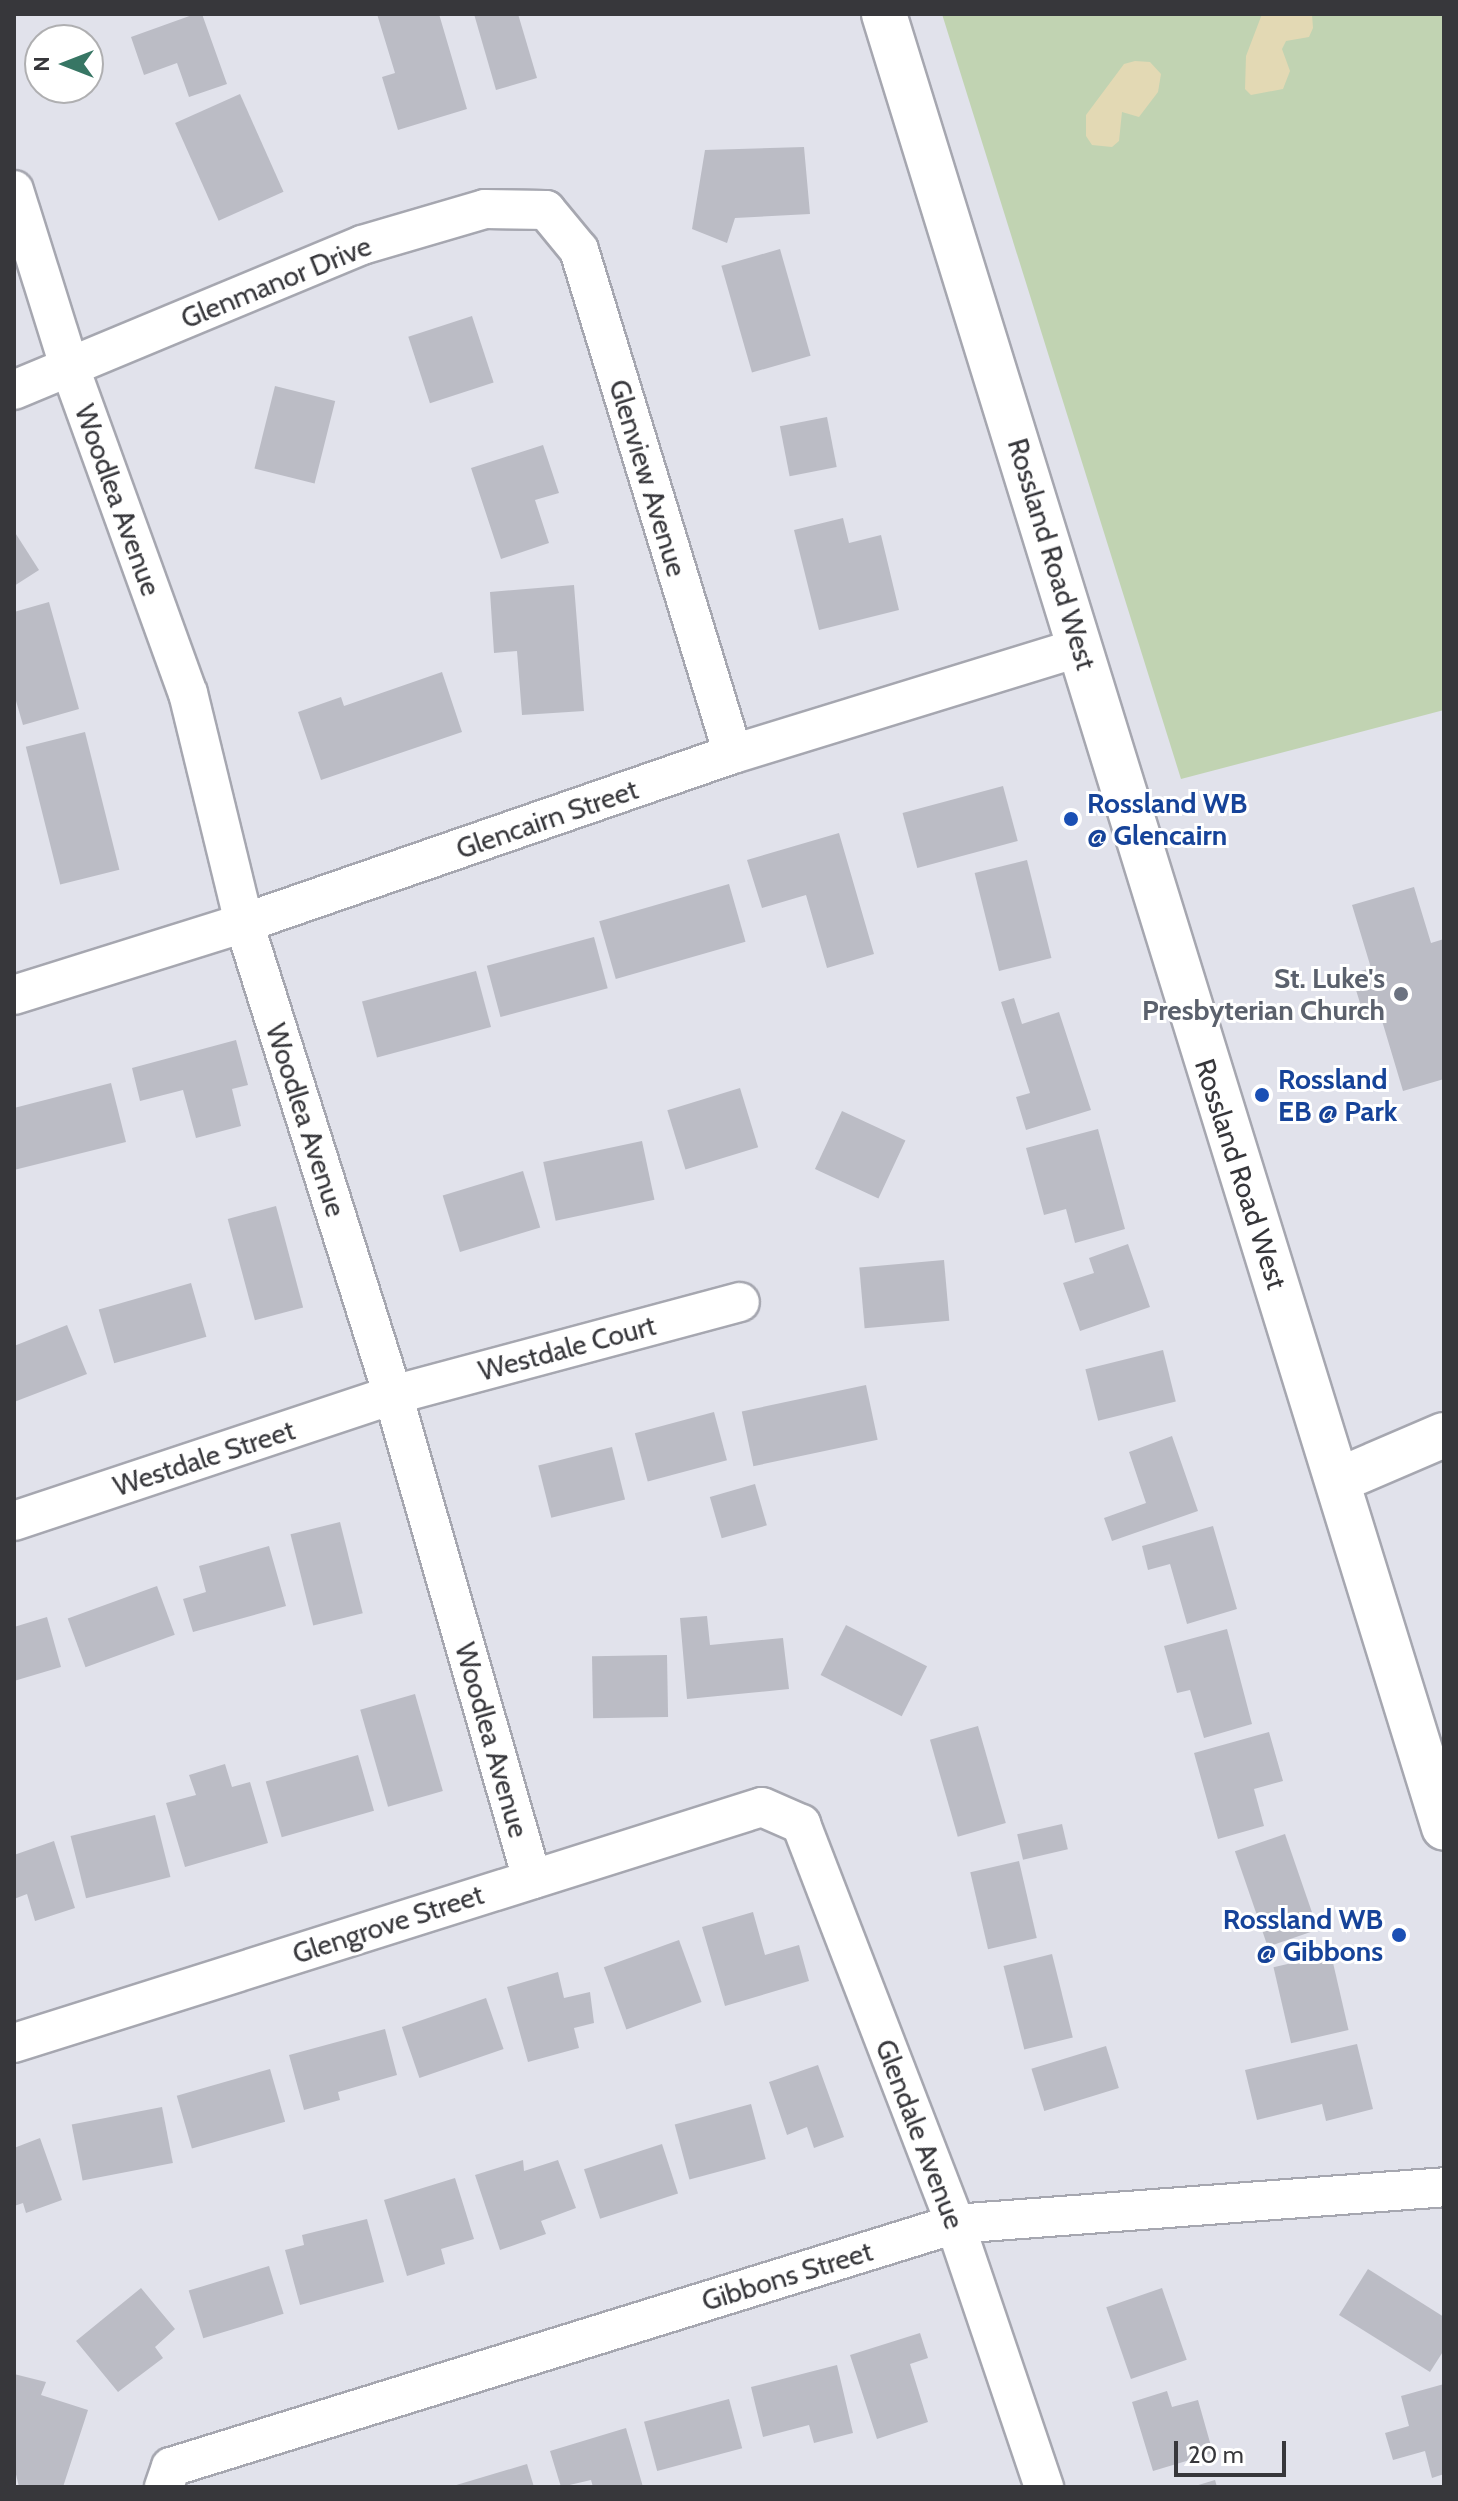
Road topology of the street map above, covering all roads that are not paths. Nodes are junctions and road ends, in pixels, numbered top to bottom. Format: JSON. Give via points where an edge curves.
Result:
{"nodes":[{"id":1,"x":884,"y":14,"type":"edge"},
{"id":2,"x":14,"y":190,"type":"edge"},
{"id":3,"x":546,"y":210,"type":"joint"},
{"id":4,"x":69,"y":365,"type":"junction"},
{"id":5,"x":14,"y":390,"type":"edge"},
{"id":6,"x":1081,"y":647,"type":"junction"},
{"id":7,"x":733,"y":754,"type":"junction"},
{"id":8,"x":244,"y":923,"type":"junction"},
{"id":9,"x":14,"y":995,"type":"edge"},
{"id":10,"x":740,"y":1302,"type":"dead end"},
{"id":11,"x":393,"y":1395,"type":"junction"},
{"id":12,"x":1444,"y":1435,"type":"edge"},
{"id":13,"x":1339,"y":1480,"type":"junction"},
{"id":14,"x":14,"y":1521,"type":"edge"},
{"id":15,"x":762,"y":1807,"type":"joint"},
{"id":16,"x":1444,"y":1828,"type":"edge"},
{"id":17,"x":532,"y":1879,"type":"junction"},
{"id":18,"x":14,"y":2043,"type":"edge"},
{"id":19,"x":1444,"y":2187,"type":"edge"},
{"id":20,"x":955,"y":2224,"type":"junction"},
{"id":21,"x":164,"y":2487,"type":"edge"},
{"id":22,"x":1044,"y":2487,"type":"edge"}],
"edges":[{"from":1,"to":6,"type":"main road","name":"Rossland Road West"},
{"from":2,"to":4,"type":"street","name":"Woodlea Avenue"},
{"from":3,"to":4,"type":"street","name":"Glenmanor Drive","via":[[485,209],[362,245]]},
{"from":3,"to":7,"type":"street","name":"Glenview Avenue","via":[[579,250]]},
{"from":4,"to":5,"type":"street","name":"Glenmanor Drive"},
{"from":4,"to":8,"type":"street","name":"Woodlea Avenue","via":[[188,693]]},
{"from":6,"to":7,"type":"street","name":"Glencairn Street"},
{"from":6,"to":13,"type":"main road","name":"Rossland Road West","via":[[1208,1072]]},
{"from":7,"to":8,"type":"street","name":"Glencairn Street"},
{"from":8,"to":9,"type":"street","name":"Glencairn Street"},
{"from":8,"to":11,"type":"street","name":"Woodlea Avenue"},
{"from":10,"to":11,"type":"street","name":"Westdale Court"},
{"from":11,"to":14,"type":"street","name":"Westdale Street"},
{"from":11,"to":17,"type":"street","name":"Woodlea Avenue"},
{"from":12,"to":13,"type":"main road"},
{"from":13,"to":16,"type":"main road","name":"Rossland Road West"},
{"from":15,"to":17,"type":"street","name":"Glengrove Street"},
{"from":15,"to":20,"type":"street","name":"Glendale Avenue","via":[[801,1824]]},
{"from":17,"to":18,"type":"street","name":"Glengrove Street"},
{"from":19,"to":20,"type":"street","name":"Gibbons Street"},
{"from":20,"to":21,"type":"street","name":"Gibbons Street","via":[[171,2467]]},
{"from":20,"to":22,"type":"street","name":"Glendale Avenue"}]}
